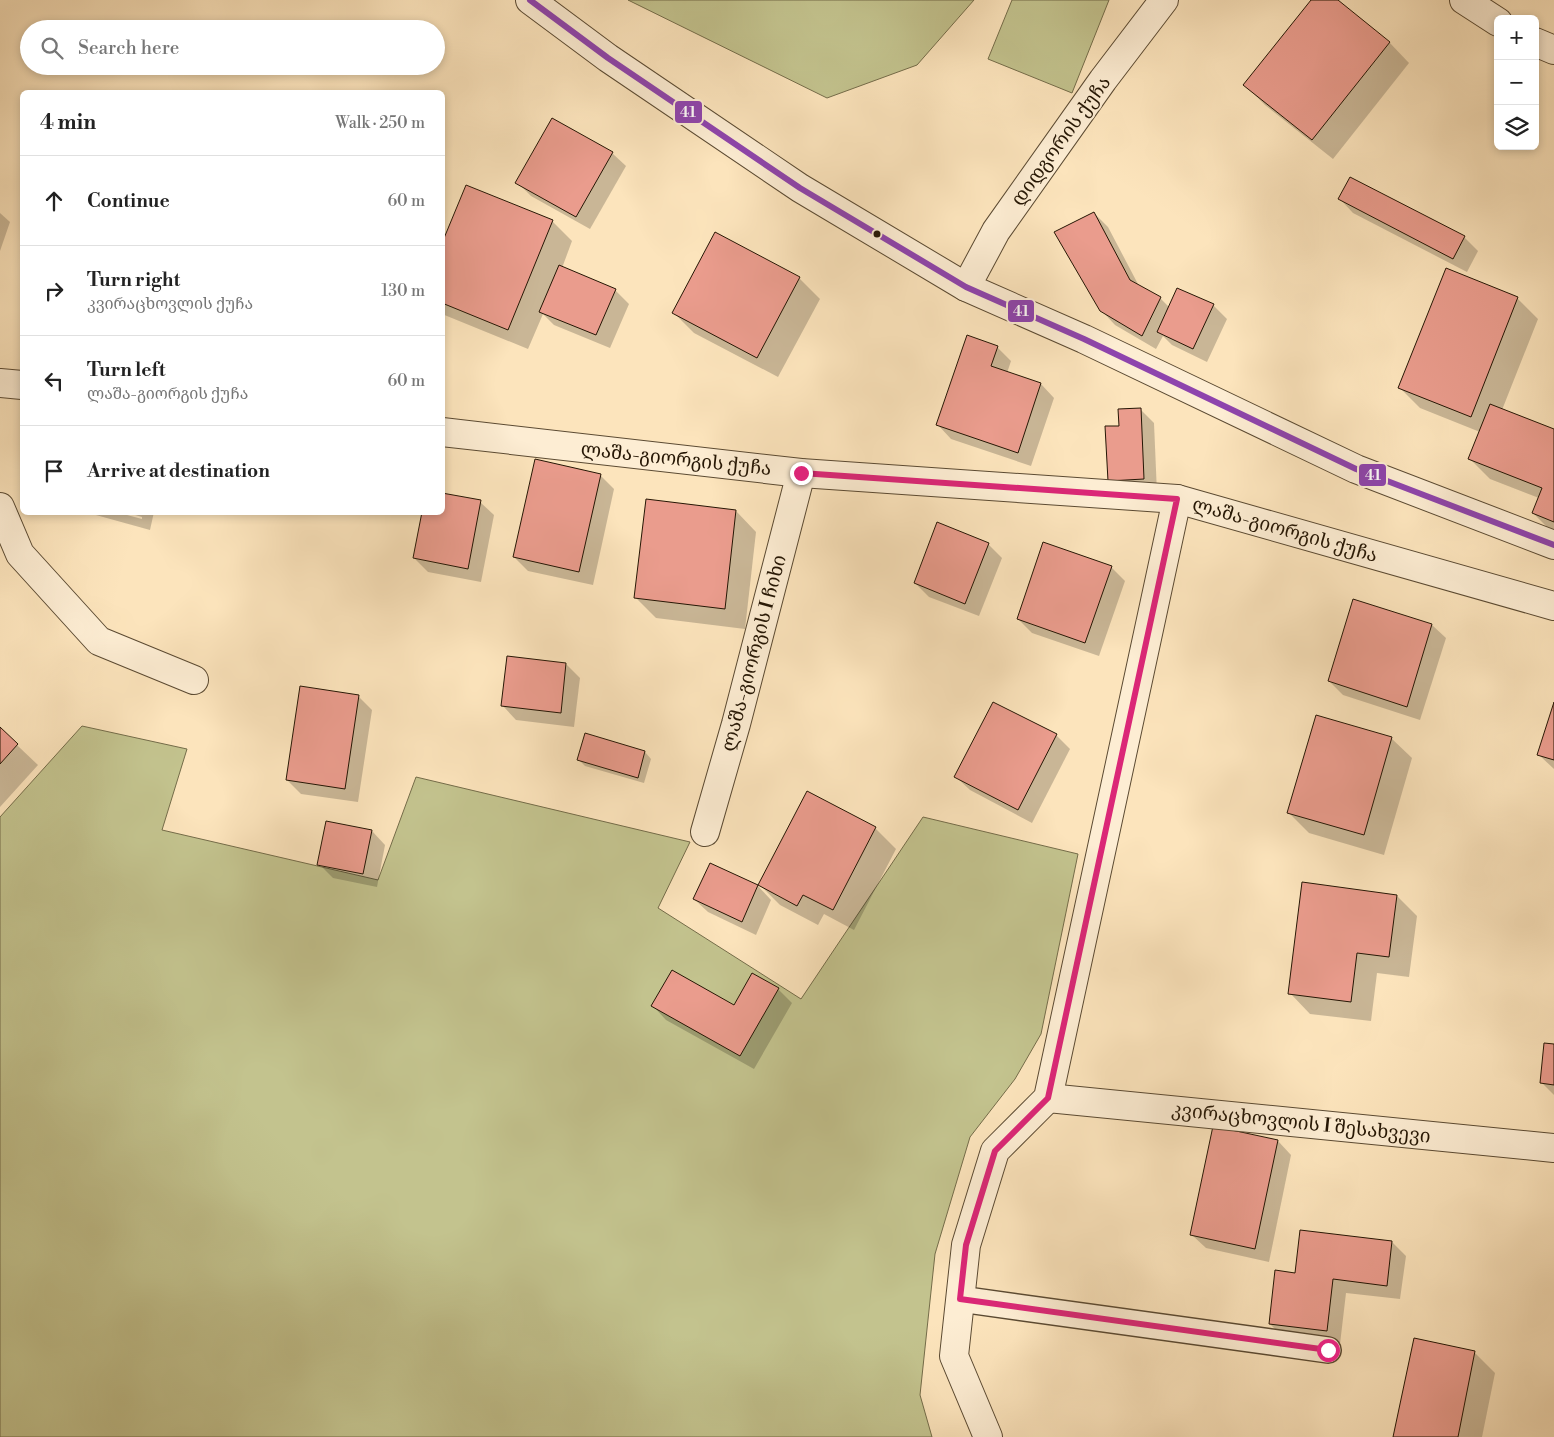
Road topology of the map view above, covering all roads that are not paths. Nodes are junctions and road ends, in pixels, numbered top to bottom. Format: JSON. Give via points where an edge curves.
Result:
{"nodes":[{"id":1,"x":530,"y":0,"type":"edge"},
{"id":2,"x":1164,"y":0,"type":"edge"},
{"id":3,"x":1464,"y":0,"type":"edge"},
{"id":4,"x":1494,"y":19,"type":"edge"},
{"id":5,"x":1539,"y":44,"type":"edge"},
{"id":6,"x":1554,"y":50,"type":"edge"},
{"id":7,"x":966,"y":287,"type":"junction"},
{"id":8,"x":0,"y":383,"type":"edge"},
{"id":9,"x":20,"y":385,"type":"edge"},
{"id":10,"x":445,"y":432,"type":"edge"},
{"id":11,"x":801,"y":473,"type":"junction"},
{"id":12,"x":1177,"y":499,"type":"junction"},
{"id":13,"x":0,"y":507,"type":"edge"},
{"id":14,"x":1554,"y":545,"type":"edge"},
{"id":15,"x":1554,"y":606,"type":"edge"},
{"id":16,"x":194,"y":680,"type":"dead end"},
{"id":17,"x":705,"y":832,"type":"dead end"},
{"id":18,"x":1048,"y":1098,"type":"junction"},
{"id":19,"x":1554,"y":1148,"type":"edge"},
{"id":20,"x":960,"y":1299,"type":"junction"},
{"id":21,"x":1328,"y":1350,"type":"dead end"},
{"id":22,"x":988,"y":1437,"type":"edge"}],
"edges":[{"from":1,"to":7,"type":"street","via":[[608,58],[800,188]]},
{"from":2,"to":7,"type":"street","name":"დიდგორის ქუჩა","via":[[996,231]]},
{"from":3,"to":4,"type":"street"},
{"from":5,"to":6,"type":"street"},
{"from":7,"to":14,"type":"street","via":[[1084,339],[1356,469]]},
{"from":8,"to":9,"type":"street"},
{"from":10,"to":11,"type":"street","name":"ლაშა-გიორგის ქუჩა"},
{"from":11,"to":12,"type":"street","name":"ლაშა-გიორგის ქუჩა"},
{"from":11,"to":17,"type":"street","name":"ლაშა-გიორგის I ჩიხი"},
{"from":12,"to":15,"type":"street","name":"ლაშა-გიორგის ქუჩა"},
{"from":12,"to":18,"type":"street"},
{"from":13,"to":16,"type":"street","via":[[20,554],[99,641]]},
{"from":18,"to":19,"type":"street","name":"კვირაცხოვლის I შესახვევი"},
{"from":18,"to":20,"type":"street","via":[[995,1151],[966,1245]]},
{"from":20,"to":21,"type":"lane"},
{"from":20,"to":22,"type":"street","via":[[954,1356]]}]}
